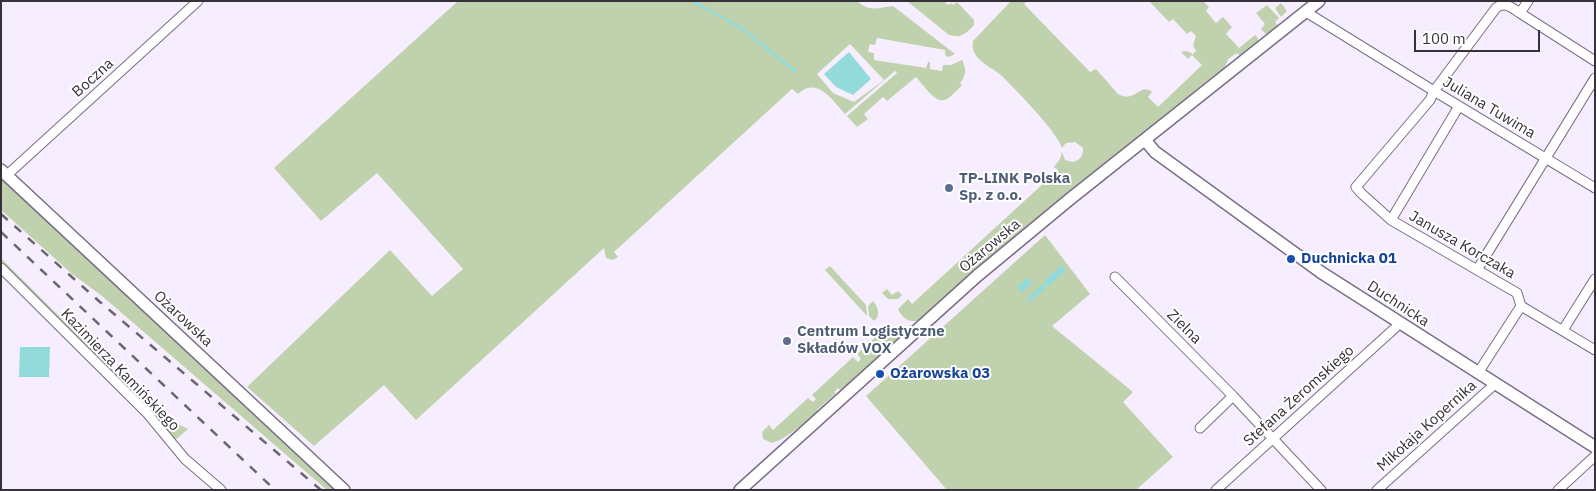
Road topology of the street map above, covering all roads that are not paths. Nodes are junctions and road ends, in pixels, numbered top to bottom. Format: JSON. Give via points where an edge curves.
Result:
{"nodes":[{"id":1,"x":198,"y":1,"type":"edge"},
{"id":2,"x":1319,"y":1,"type":"edge"},
{"id":3,"x":1528,"y":1,"type":"edge"},
{"id":4,"x":1306,"y":12,"type":"junction"},
{"id":5,"x":1520,"y":13,"type":"junction"},
{"id":6,"x":1595,"y":61,"type":"edge"},
{"id":7,"x":1595,"y":78,"type":"edge"},
{"id":8,"x":1434,"y":91,"type":"junction"},
{"id":9,"x":1459,"y":106,"type":"junction"},
{"id":10,"x":1145,"y":140,"type":"junction"},
{"id":11,"x":1546,"y":157,"type":"junction"},
{"id":12,"x":4,"y":173,"type":"edge"},
{"id":13,"x":1595,"y":188,"type":"edge"},
{"id":14,"x":1391,"y":220,"type":"junction"},
{"id":15,"x":1,"y":268,"type":"edge"},
{"id":16,"x":1477,"y":270,"type":"junction"},
{"id":17,"x":1115,"y":277,"type":"dead end"},
{"id":18,"x":1595,"y":279,"type":"edge"},
{"id":19,"x":1521,"y":306,"type":"junction"},
{"id":20,"x":1399,"y":323,"type":"junction"},
{"id":21,"x":1563,"y":330,"type":"junction"},
{"id":22,"x":1595,"y":350,"type":"edge"},
{"id":23,"x":1478,"y":373,"type":"junction"},
{"id":24,"x":1495,"y":384,"type":"junction"},
{"id":25,"x":1233,"y":396,"type":"junction"},
{"id":26,"x":1200,"y":428,"type":"dead end"},
{"id":27,"x":1273,"y":438,"type":"junction"},
{"id":28,"x":1595,"y":447,"type":"edge"},
{"id":29,"x":1595,"y":456,"type":"edge"},
{"id":30,"x":220,"y":490,"type":"edge"},
{"id":31,"x":344,"y":490,"type":"edge"},
{"id":32,"x":740,"y":490,"type":"edge"},
{"id":33,"x":1216,"y":490,"type":"edge"},
{"id":34,"x":1321,"y":490,"type":"edge"},
{"id":35,"x":1377,"y":490,"type":"edge"},
{"id":36,"x":1558,"y":490,"type":"edge"}],
"edges":[{"from":1,"to":12,"type":"street","name":"Boczna"},
{"from":2,"to":4,"type":"main road","name":"Ożarowska"},
{"from":3,"to":5,"type":"street"},
{"from":4,"to":8,"type":"street","name":"Juliana Tuwima"},
{"from":4,"to":10,"type":"main road","name":"Ożarowska"},
{"from":5,"to":6,"type":"street"},
{"from":5,"to":8,"type":"street","via":[[1504,4],[1496,8]]},
{"from":7,"to":11,"type":"street"},
{"from":8,"to":9,"type":"street","name":"Juliana Tuwima"},
{"from":8,"to":14,"type":"street","name":"Janusza Korczaka","via":[[1430,100],[1356,187]]},
{"from":9,"to":11,"type":"street","name":"Juliana Tuwima"},
{"from":9,"to":14,"type":"street","name":"Janusza Korczaka"},
{"from":10,"to":20,"type":"main road","name":"Duchnicka","via":[[1155,152],[1295,255]]},
{"from":10,"to":32,"type":"main road","name":"Ożarowska","via":[[976,276]]},
{"from":11,"to":13,"type":"street"},
{"from":11,"to":16,"type":"street","name":"Juliana Tuwima"},
{"from":12,"to":31,"type":"main road","name":"Ożarowska"},
{"from":14,"to":16,"type":"street","name":"Janusza Korczaka"},
{"from":15,"to":30,"type":"street","name":"Kazimierza Kamińskiego","via":[[146,412],[185,459]]},
{"from":16,"to":19,"type":"street","name":"Janusza Korczaka","via":[[1517,294]]},
{"from":17,"to":25,"type":"street","name":"Zielna"},
{"from":18,"to":21,"type":"street"},
{"from":19,"to":21,"type":"street"},
{"from":19,"to":23,"type":"street"},
{"from":20,"to":23,"type":"main road","name":"Duchnicka"},
{"from":20,"to":27,"type":"street","name":"Stefana Żeromskiego"},
{"from":21,"to":22,"type":"street"},
{"from":23,"to":24,"type":"main road","name":"Duchnicka"},
{"from":24,"to":28,"type":"main road","name":"Duchnicka"},
{"from":24,"to":35,"type":"street","name":"Mikołaja Kopernika"},
{"from":25,"to":26,"type":"street"},
{"from":25,"to":27,"type":"street","name":"Zielna"},
{"from":27,"to":33,"type":"street","name":"Stefana Żeromskiego"},
{"from":27,"to":34,"type":"street","name":"Zielna"},
{"from":29,"to":36,"type":"street"}]}
